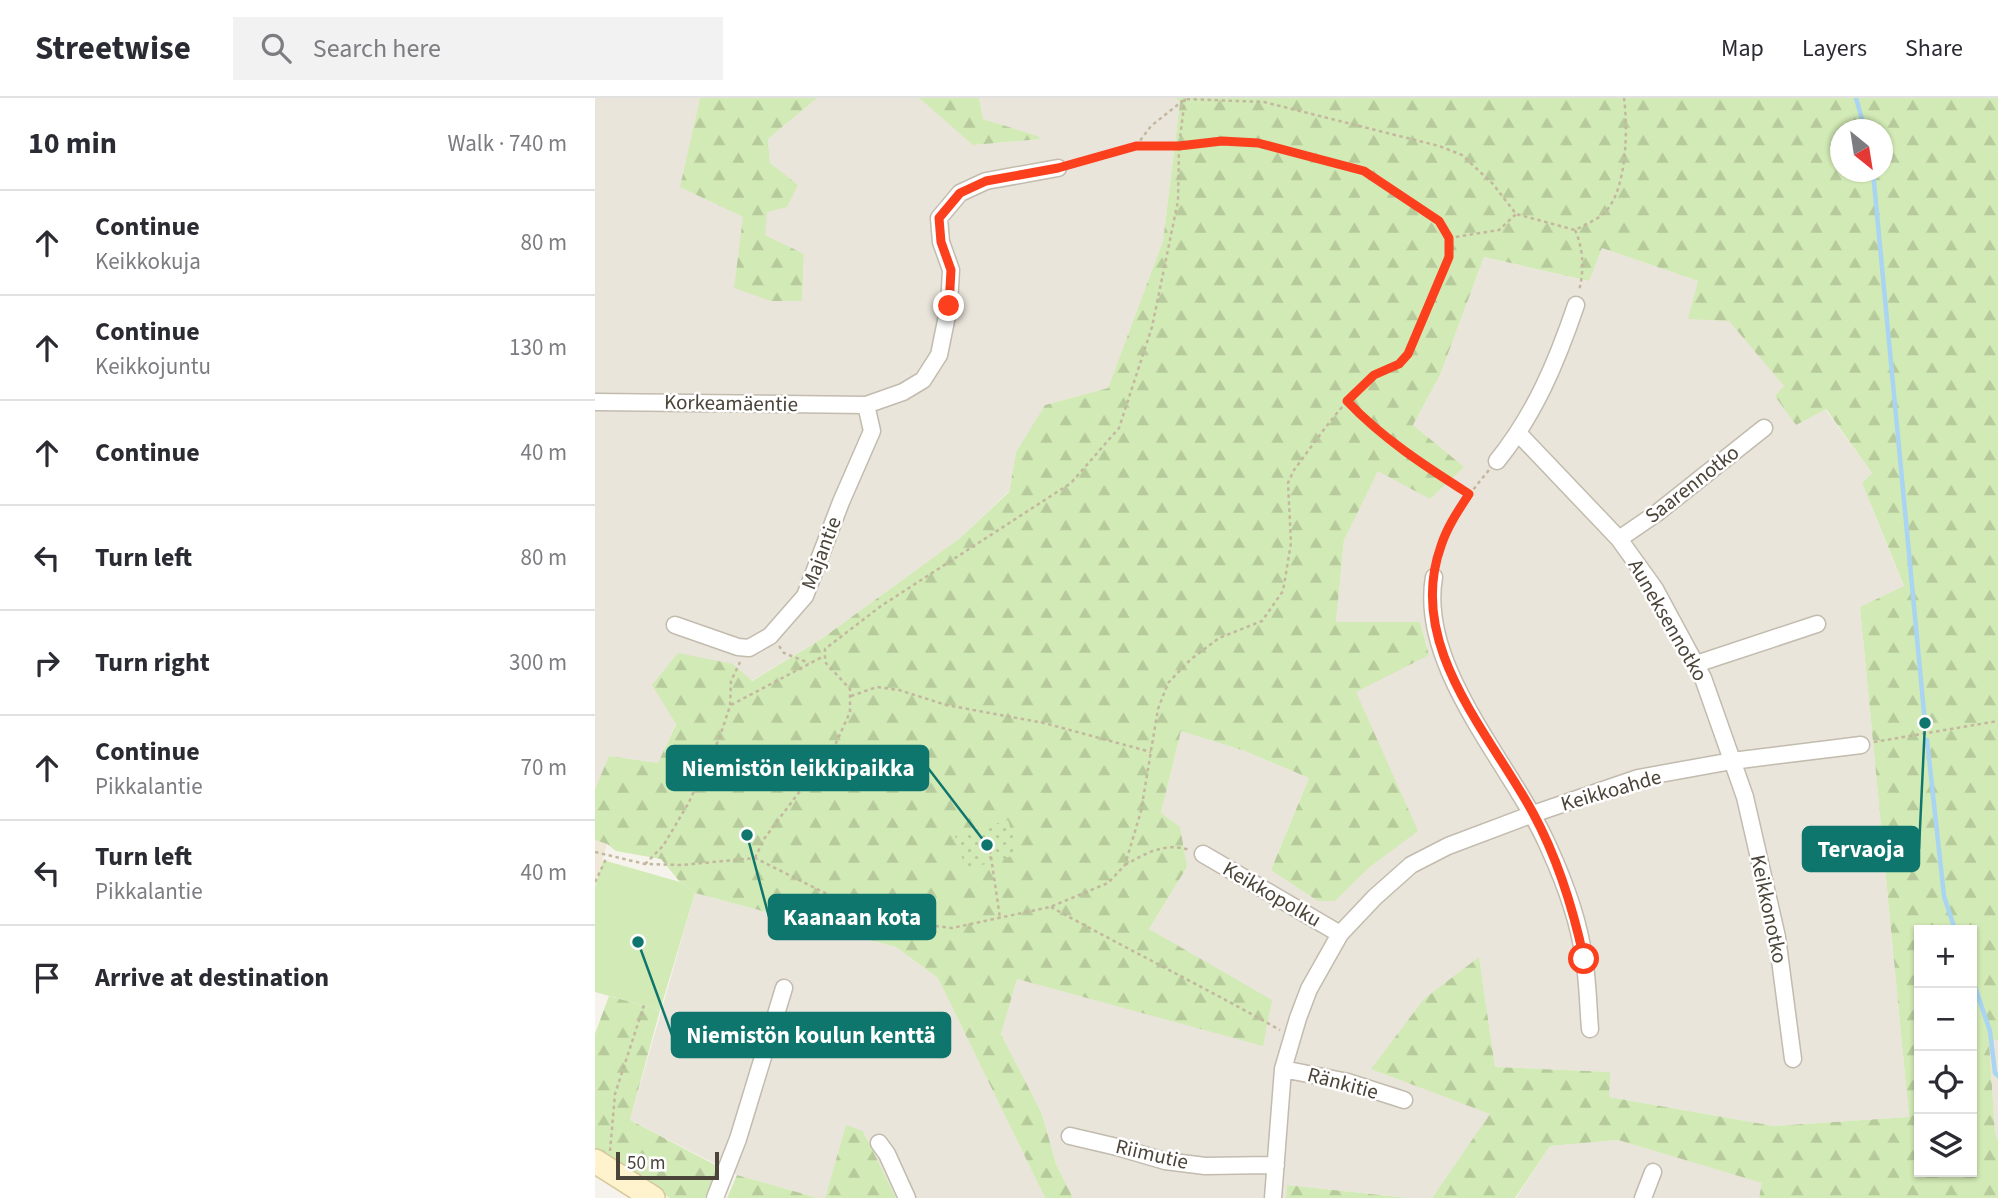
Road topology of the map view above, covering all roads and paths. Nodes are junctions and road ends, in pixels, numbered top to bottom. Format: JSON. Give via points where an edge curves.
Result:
{"nodes":[{"id":1,"x":1185,"y":98,"type":"edge"},
{"id":2,"x":1624,"y":98,"type":"edge"},
{"id":3,"x":1136,"y":146,"type":"junction"},
{"id":4,"x":1179,"y":146,"type":"junction"},
{"id":5,"x":1058,"y":168,"type":"joint"},
{"id":6,"x":1516,"y":214,"type":"junction"},
{"id":7,"x":1575,"y":230,"type":"junction"},
{"id":8,"x":1449,"y":238,"type":"junction"},
{"id":9,"x":1576,"y":304,"type":"joint"},
{"id":10,"x":1347,"y":401,"type":"junction"},
{"id":11,"x":595,"y":402,"type":"edge"},
{"id":12,"x":866,"y":405,"type":"junction"},
{"id":13,"x":1764,"y":428,"type":"dead end"},
{"id":14,"x":1519,"y":434,"type":"junction"},
{"id":15,"x":1497,"y":461,"type":"joint"},
{"id":16,"x":1469,"y":494,"type":"junction"},
{"id":17,"x":1619,"y":539,"type":"junction"},
{"id":18,"x":1434,"y":577,"type":"joint"},
{"id":19,"x":1817,"y":624,"type":"dead end"},
{"id":20,"x":675,"y":625,"type":"dead end"},
{"id":21,"x":770,"y":635,"type":"junction"},
{"id":22,"x":749,"y":648,"type":"junction"},
{"id":23,"x":824,"y":656,"type":"junction"},
{"id":24,"x":810,"y":663,"type":"junction"},
{"id":25,"x":1696,"y":664,"type":"junction"},
{"id":26,"x":851,"y":696,"type":"junction"},
{"id":27,"x":730,"y":706,"type":"junction"},
{"id":28,"x":1998,"y":721,"type":"edge"},
{"id":29,"x":1861,"y":745,"type":"joint"},
{"id":30,"x":1151,"y":751,"type":"junction"},
{"id":31,"x":1732,"y":761,"type":"junction"},
{"id":32,"x":1533,"y":814,"type":"junction"},
{"id":33,"x":990,"y":850,"type":"dead end"},
{"id":34,"x":595,"y":852,"type":"edge"},
{"id":35,"x":1203,"y":854,"type":"joint"},
{"id":36,"x":608,"y":855,"type":"junction"},
{"id":37,"x":755,"y":858,"type":"junction"},
{"id":38,"x":645,"y":863,"type":"junction"},
{"id":39,"x":1125,"y":865,"type":"junction"},
{"id":40,"x":595,"y":882,"type":"edge"},
{"id":41,"x":1050,"y":907,"type":"junction"},
{"id":42,"x":1000,"y":918,"type":"junction"},
{"id":43,"x":1341,"y":934,"type":"junction"},
{"id":44,"x":784,"y":988,"type":"dead end"},
{"id":45,"x":644,"y":1005,"type":"dead end"},
{"id":46,"x":1590,"y":1029,"type":"dead end"},
{"id":47,"x":1291,"y":1036,"type":"junction"},
{"id":48,"x":1793,"y":1059,"type":"dead end"},
{"id":49,"x":1283,"y":1069,"type":"junction"},
{"id":50,"x":1404,"y":1100,"type":"dead end"},
{"id":51,"x":1070,"y":1136,"type":"dead end"},
{"id":52,"x":879,"y":1143,"type":"dead end"},
{"id":53,"x":602,"y":1165,"type":"edge"},
{"id":54,"x":1276,"y":1165,"type":"junction"},
{"id":55,"x":1653,"y":1172,"type":"dead end"},
{"id":56,"x":653,"y":1198,"type":"edge"},
{"id":57,"x":715,"y":1198,"type":"edge"},
{"id":58,"x":907,"y":1198,"type":"edge"},
{"id":59,"x":1273,"y":1198,"type":"edge"},
{"id":60,"x":1643,"y":1198,"type":"edge"}],
"edges":[{"from":1,"to":3,"type":"path","via":[[1151,126]]},
{"from":1,"to":4,"type":"path"},
{"from":1,"to":6,"type":"path","via":[[1264,102],[1439,146],[1462,155]]},
{"from":2,"to":7,"type":"path","via":[[1626,137],[1620,180],[1609,207]]},
{"from":3,"to":4,"type":"path"},
{"from":3,"to":5,"type":"path"},
{"from":4,"to":8,"type":"path","via":[[1258,143],[1364,171],[1439,221]]},
{"from":4,"to":23,"type":"path","via":[[1178,201],[1152,327],[1119,428],[1071,483],[881,606],[825,649]]},
{"from":5,"to":12,"type":"street","name":"Korkeamäentie","via":[[986,181],[960,193],[939,218],[951,270],[939,355],[923,380]]},
{"from":6,"to":7,"type":"path"},
{"from":6,"to":8,"type":"path","via":[[1499,230]]},
{"from":7,"to":9,"type":"path","via":[[1584,274]]},
{"from":8,"to":10,"type":"path","via":[[1449,257],[1408,354],[1399,364],[1374,375]]},
{"from":9,"to":14,"type":"street","via":[[1550,375]]},
{"from":10,"to":16,"type":"path","via":[[1392,443]]},
{"from":10,"to":30,"type":"path","via":[[1289,483],[1291,542],[1283,591],[1262,621],[1219,638],[1168,683]]},
{"from":11,"to":12,"type":"street","name":"Korkeamäentie"},
{"from":12,"to":21,"type":"street","name":"Majantie","via":[[871,430],[805,596]]},
{"from":13,"to":17,"type":"street","name":"Saarennotko"},
{"from":14,"to":15,"type":"street"},
{"from":14,"to":17,"type":"street","name":"Auneksennotko"},
{"from":15,"to":16,"type":"path"},
{"from":16,"to":18,"type":"path","via":[[1440,547]]},
{"from":17,"to":25,"type":"street","name":"Auneksennotko","via":[[1655,589]]},
{"from":18,"to":32,"type":"street","via":[[1433,612],[1446,663]]},
{"from":19,"to":25,"type":"street"},
{"from":20,"to":22,"type":"street"},
{"from":21,"to":22,"type":"street","name":"Majantie"},
{"from":21,"to":24,"type":"path","via":[[784,653]]},
{"from":22,"to":27,"type":"path","via":[[731,681]]},
{"from":23,"to":24,"type":"path"},
{"from":23,"to":26,"type":"path","via":[[850,688]]},
{"from":24,"to":27,"type":"path"},
{"from":25,"to":31,"type":"street","name":"Auneksennotko"},
{"from":26,"to":30,"type":"path","via":[[877,687],[899,690],[946,705],[1044,723]]},
{"from":26,"to":37,"type":"path","via":[[850,712],[836,743]]},
{"from":27,"to":38,"type":"path","via":[[688,804],[663,846]]},
{"from":28,"to":29,"type":"path"},
{"from":29,"to":31,"type":"street","name":"Keikkoahde"},
{"from":30,"to":39,"type":"path","via":[[1141,811]]},
{"from":31,"to":32,"type":"street","name":"Keikkoahde","via":[[1638,778]]},
{"from":31,"to":48,"type":"street","name":"Keikkonotko","via":[[1745,797],[1777,937]]},
{"from":32,"to":43,"type":"street","name":"Keikkoahde","via":[[1448,846],[1412,865]]},
{"from":32,"to":46,"type":"street","via":[[1571,903],[1584,959]]},
{"from":33,"to":42,"type":"path"},
{"from":34,"to":36,"type":"path"},
{"from":35,"to":39,"type":"path","via":[[1178,846],[1154,849]]},
{"from":35,"to":43,"type":"street","name":"Keikkopolku"},
{"from":36,"to":38,"type":"path"},
{"from":36,"to":40,"type":"path"},
{"from":37,"to":38,"type":"path","via":[[682,865]]},
{"from":37,"to":42,"type":"path","via":[[877,919],[952,928]]},
{"from":39,"to":41,"type":"path","via":[[1108,883]]},
{"from":41,"to":42,"type":"path"},
{"from":41,"to":47,"type":"path"},
{"from":43,"to":47,"type":"street","name":"Keikkoahde","via":[[1309,989]]},
{"from":44,"to":57,"type":"street"},
{"from":45,"to":53,"type":"path","via":[[615,1094]]},
{"from":47,"to":49,"type":"street","name":"Keikkoahde"},
{"from":49,"to":50,"type":"street","name":"Ränkitie","via":[[1348,1082]]},
{"from":49,"to":54,"type":"street","name":"Keikkoahde"},
{"from":51,"to":54,"type":"street","name":"Riimutie","via":[[1165,1161],[1205,1166]]},
{"from":52,"to":58,"type":"street"},
{"from":53,"to":56,"type":"street"},
{"from":54,"to":59,"type":"street","name":"Keikkoahde"},
{"from":55,"to":60,"type":"street"}]}
